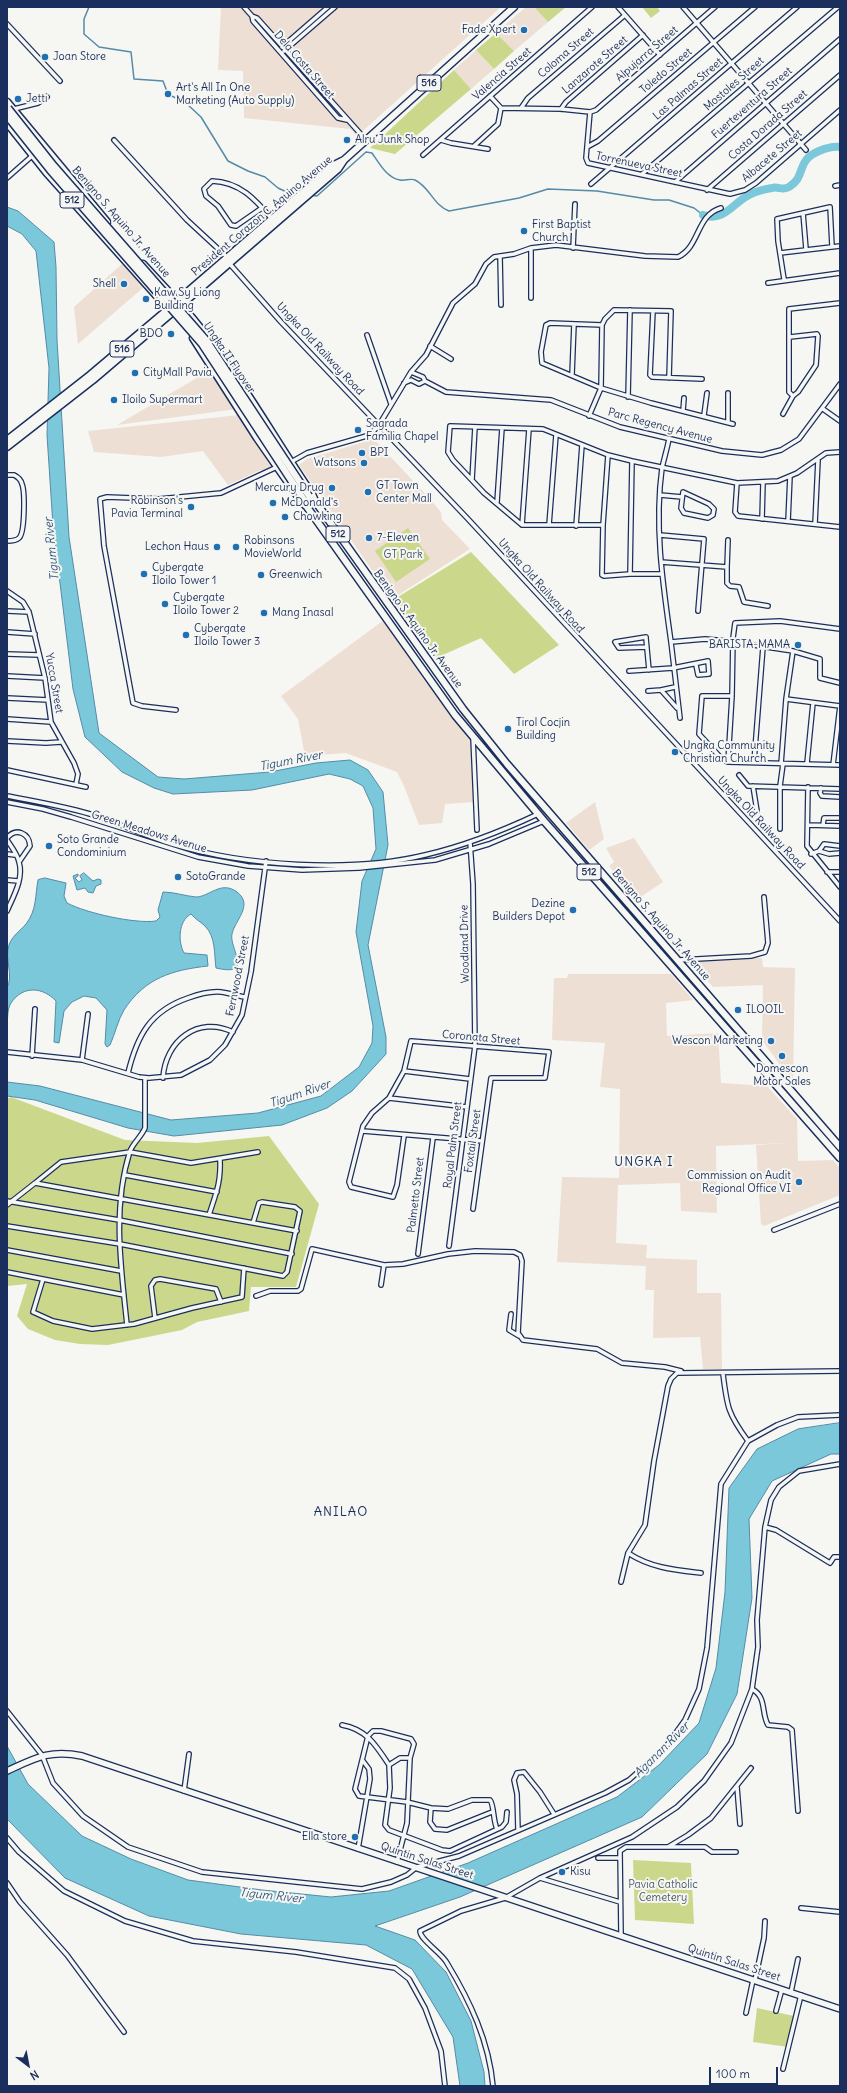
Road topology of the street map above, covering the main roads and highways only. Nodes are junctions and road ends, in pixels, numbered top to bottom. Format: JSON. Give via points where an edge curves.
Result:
{"nodes":[{"id":1,"x":514,"y":7,"type":"edge"},
{"id":2,"x":9,"y":106,"type":"edge"},
{"id":3,"x":7,"y":116,"type":"edge"},
{"id":4,"x":7,"y":122,"type":"edge"},
{"id":5,"x":336,"y":167,"type":"junction"},
{"id":6,"x":136,"y":256,"type":"junction"},
{"id":7,"x":228,"y":260,"type":"junction"},
{"id":8,"x":127,"y":263,"type":"junction"},
{"id":9,"x":174,"y":307,"type":"junction"},
{"id":10,"x":243,"y":389,"type":"junction"},
{"id":11,"x":231,"y":396,"type":"junction"},
{"id":12,"x":35,"y":422,"type":"junction"},
{"id":13,"x":7,"y":440,"type":"edge"},
{"id":14,"x":7,"y":447,"type":"edge"},
{"id":15,"x":307,"y":498,"type":"junction"},
{"id":16,"x":315,"y":501,"type":"junction"},
{"id":17,"x":307,"y":507,"type":"junction"},
{"id":18,"x":361,"y":567,"type":"junction"},
{"id":19,"x":354,"y":572,"type":"junction"},
{"id":20,"x":507,"y":764,"type":"junction"},
{"id":21,"x":500,"y":770,"type":"junction"},
{"id":22,"x":692,"y":976,"type":"junction"},
{"id":23,"x":686,"y":981,"type":"junction"},
{"id":24,"x":840,"y":1147,"type":"edge"},
{"id":25,"x":840,"y":1158,"type":"edge"},
{"id":26,"x":7,"y":1771,"type":"edge"},
{"id":27,"x":840,"y":2009,"type":"edge"}],
"edges":[{"from":1,"to":5,"type":"main road","name":"President Corazon C. Aquino Avenue","number":"516"},
{"from":2,"to":6,"type":"main road","name":"Benigno S. Aquino Jr. Avenue","number":"512"},
{"from":2,"to":15,"type":"main road","name":"Ungka II Flyover","number":"512","bridge":true,"via":[[63,176],[203,336]]},
{"from":3,"to":15,"type":"main road","name":"Ungka II Flyover","number":"512","bridge":true,"via":[[50,170],[202,344]]},
{"from":4,"to":8,"type":"main road","name":"Benigno S. Aquino Jr. Avenue","number":"512","via":[[32,156]]},
{"from":5,"to":7,"type":"main road","name":"President Corazon C. Aquino Avenue","number":"516","via":[[303,192]]},
{"from":5,"to":7,"type":"main road","name":"President Corazon C. Aquino Avenue","number":"516","via":[[311,192]]},
{"from":6,"to":8,"type":"main road"},
{"from":6,"to":9,"type":"main road","name":"Benigno S. Aquino Jr. Avenue","number":"512"},
{"from":7,"to":9,"type":"main road","name":"President Corazon C. Aquino Avenue","number":"516"},
{"from":8,"to":9,"type":"main road","name":"Benigno S. Aquino Jr. Avenue","number":"512","via":[[139,277],[151,282]]},
{"from":9,"to":10,"type":"main road","name":"Benigno S. Aquino Jr. Avenue","number":"512","via":[[199,334],[210,340]]},
{"from":9,"to":11,"type":"main road","name":"Benigno S. Aquino Jr. Avenue","number":"512"},
{"from":9,"to":12,"type":"main road","name":"President Corazon C. Aquino Avenue","number":"516"},
{"from":10,"to":11,"type":"main road"},
{"from":10,"to":16,"type":"main road","name":"Benigno S. Aquino Jr. Avenue","number":"512"},
{"from":11,"to":17,"type":"main road","name":"Benigno S. Aquino Jr. Avenue","number":"512","via":[[277,467]]},
{"from":12,"to":13,"type":"main road","name":"President Corazon C. Aquino Avenue","number":"516"},
{"from":12,"to":14,"type":"main road","name":"President Corazon C. Aquino Avenue","number":"516"},
{"from":15,"to":16,"type":"main road","name":"Ungka II Flyover","number":"512"},
{"from":15,"to":17,"type":"main road","name":"Ungka II Flyover","number":"512"},
{"from":16,"to":18,"type":"main road","name":"Benigno S. Aquino Jr. Avenue","number":"512"},
{"from":17,"to":19,"type":"main road","name":"Benigno S. Aquino Jr. Avenue","number":"512"},
{"from":18,"to":19,"type":"main road"},
{"from":18,"to":20,"type":"main road","name":"Benigno S. Aquino Jr. Avenue","number":"512","via":[[463,709]]},
{"from":19,"to":21,"type":"main road","name":"Benigno S. Aquino Jr. Avenue","number":"512","via":[[437,691]]},
{"from":20,"to":21,"type":"main road"},
{"from":20,"to":22,"type":"main road","name":"Benigno S. Aquino Jr. Avenue","number":"512"},
{"from":21,"to":23,"type":"main road","name":"Benigno S. Aquino Jr. Avenue","number":"512"},
{"from":22,"to":23,"type":"main road"},
{"from":22,"to":24,"type":"main road","name":"Benigno S. Aquino Jr. Avenue","number":"512"},
{"from":23,"to":25,"type":"main road","name":"Benigno S. Aquino Jr. Avenue","number":"512"},
{"from":26,"to":27,"type":"main road","name":"Quintin Salas Street","via":[[39,1756],[82,1756]]}]}
